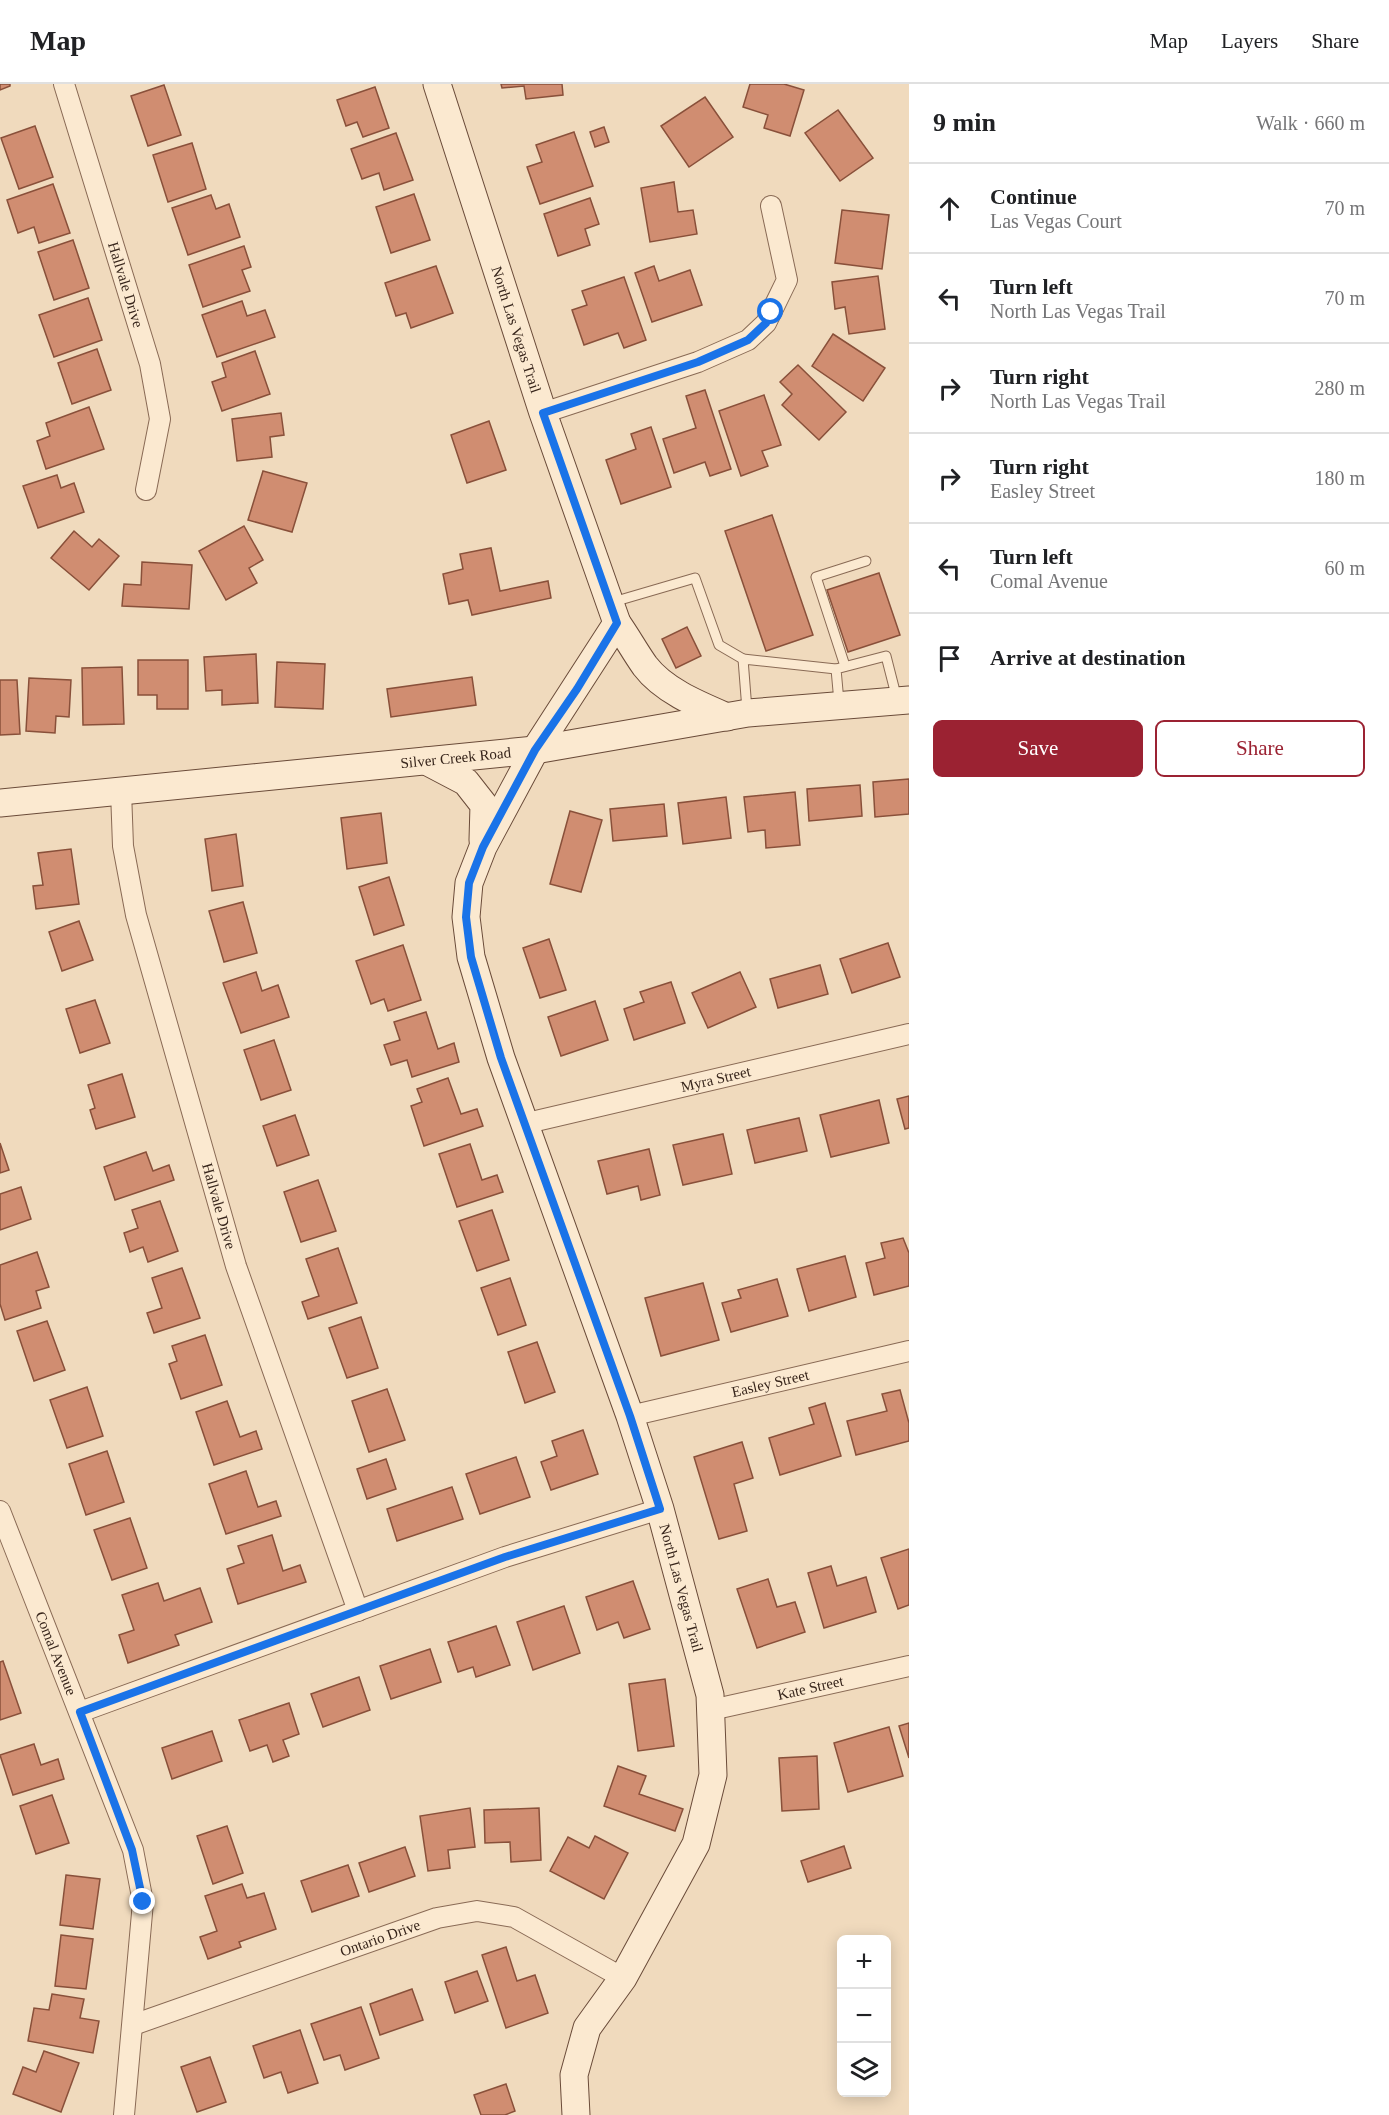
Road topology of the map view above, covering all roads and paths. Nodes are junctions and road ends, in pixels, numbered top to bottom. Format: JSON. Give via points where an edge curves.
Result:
{"nodes":[{"id":1,"x":64,"y":84,"type":"edge"},
{"id":2,"x":436,"y":84,"type":"edge"},
{"id":3,"x":771,"y":206,"type":"dead end"},
{"id":4,"x":543,"y":413,"type":"junction"},
{"id":5,"x":146,"y":490,"type":"dead end"},
{"id":6,"x":866,"y":561,"type":"dead end"},
{"id":7,"x":614,"y":613,"type":"junction"},
{"id":8,"x":743,"y":660,"type":"junction"},
{"id":9,"x":841,"y":667,"type":"junction"},
{"id":10,"x":903,"y":701,"type":"edge"},
{"id":11,"x":840,"y":707,"type":"junction"},
{"id":12,"x":737,"y":715,"type":"junction"},
{"id":13,"x":535,"y":750,"type":"junction"},
{"id":14,"x":426,"y":761,"type":"junction"},
{"id":15,"x":121,"y":791,"type":"junction"},
{"id":16,"x":0,"y":803,"type":"edge"},
{"id":17,"x":483,"y":847,"type":"junction"},
{"id":18,"x":909,"y":1034,"type":"edge"},
{"id":19,"x":523,"y":1124,"type":"junction"},
{"id":20,"x":909,"y":1351,"type":"edge"},
{"id":21,"x":630,"y":1416,"type":"junction"},
{"id":22,"x":660,"y":1509,"type":"junction"},
{"id":23,"x":0,"y":1511,"type":"edge"},
{"id":24,"x":358,"y":1611,"type":"junction"},
{"id":25,"x":909,"y":1666,"type":"edge"},
{"id":26,"x":711,"y":1710,"type":"junction"},
{"id":27,"x":80,"y":1712,"type":"junction"},
{"id":28,"x":623,"y":1978,"type":"junction"},
{"id":29,"x":134,"y":2025,"type":"junction"},
{"id":30,"x":123,"y":2115,"type":"edge"},
{"id":31,"x":576,"y":2115,"type":"edge"}],
"edges":[{"from":1,"to":5,"type":"street","name":"Hallvale Drive","via":[[150,364],[160,419]]},
{"from":2,"to":4,"type":"street","name":"North Las Vegas Trail"},
{"from":3,"to":4,"type":"street","via":[[787,280],[766,323],[748,340],[698,362]]},
{"from":4,"to":7,"type":"street","name":"North Las Vegas Trail"},
{"from":6,"to":9,"type":"lane","via":[[816,577]]},
{"from":7,"to":8,"type":"lane","via":[[695,578],[719,645]]},
{"from":7,"to":12,"type":"street","via":[[646,667],[659,679],[689,700]]},
{"from":7,"to":13,"type":"street","name":"North Las Vegas Trail","via":[[577,689]]},
{"from":8,"to":9,"type":"lane"},
{"from":8,"to":12,"type":"lane"},
{"from":9,"to":10,"type":"lane","via":[[886,656]]},
{"from":9,"to":11,"type":"lane"},
{"from":10,"to":11,"type":"street","name":"Silver Creek Road"},
{"from":11,"to":12,"type":"street","name":"Silver Creek Road"},
{"from":12,"to":13,"type":"street","name":"Silver Creek Road"},
{"from":13,"to":14,"type":"street","name":"Silver Creek Road"},
{"from":13,"to":17,"type":"street","name":"North Las Vegas Trail"},
{"from":14,"to":15,"type":"street","name":"Silver Creek Road"},
{"from":14,"to":17,"type":"street","via":[[466,782],[484,805]]},
{"from":15,"to":16,"type":"street","name":"Silver Creek Road"},
{"from":15,"to":24,"type":"street","name":"Hallvale Drive","via":[[123,846],[136,915],[236,1266]]},
{"from":17,"to":19,"type":"street","name":"North Las Vegas Trail","via":[[469,883],[466,917],[471,957]]},
{"from":18,"to":19,"type":"street","name":"Myra Street"},
{"from":19,"to":21,"type":"street","name":"North Las Vegas Trail"},
{"from":20,"to":21,"type":"street","name":"Easley Street"},
{"from":21,"to":22,"type":"street","name":"North Las Vegas Trail"},
{"from":22,"to":24,"type":"street","via":[[505,1557]]},
{"from":22,"to":26,"type":"street","name":"North Las Vegas Trail"},
{"from":23,"to":27,"type":"street","name":"Comal Avenue"},
{"from":24,"to":27,"type":"street"},
{"from":25,"to":26,"type":"street","name":"Kate Street"},
{"from":26,"to":28,"type":"street","name":"North Las Vegas Trail","via":[[713,1775],[696,1844]]},
{"from":27,"to":29,"type":"street","name":"Comal Avenue","via":[[132,1850],[143,1902]]},
{"from":28,"to":29,"type":"street","name":"Ontario Drive","via":[[514,1917],[477,1911],[437,1918]]},
{"from":28,"to":31,"type":"street","name":"North Las Vegas Trail","via":[[587,2028],[574,2075]]},
{"from":29,"to":30,"type":"street","name":"Comal Avenue"}]}
